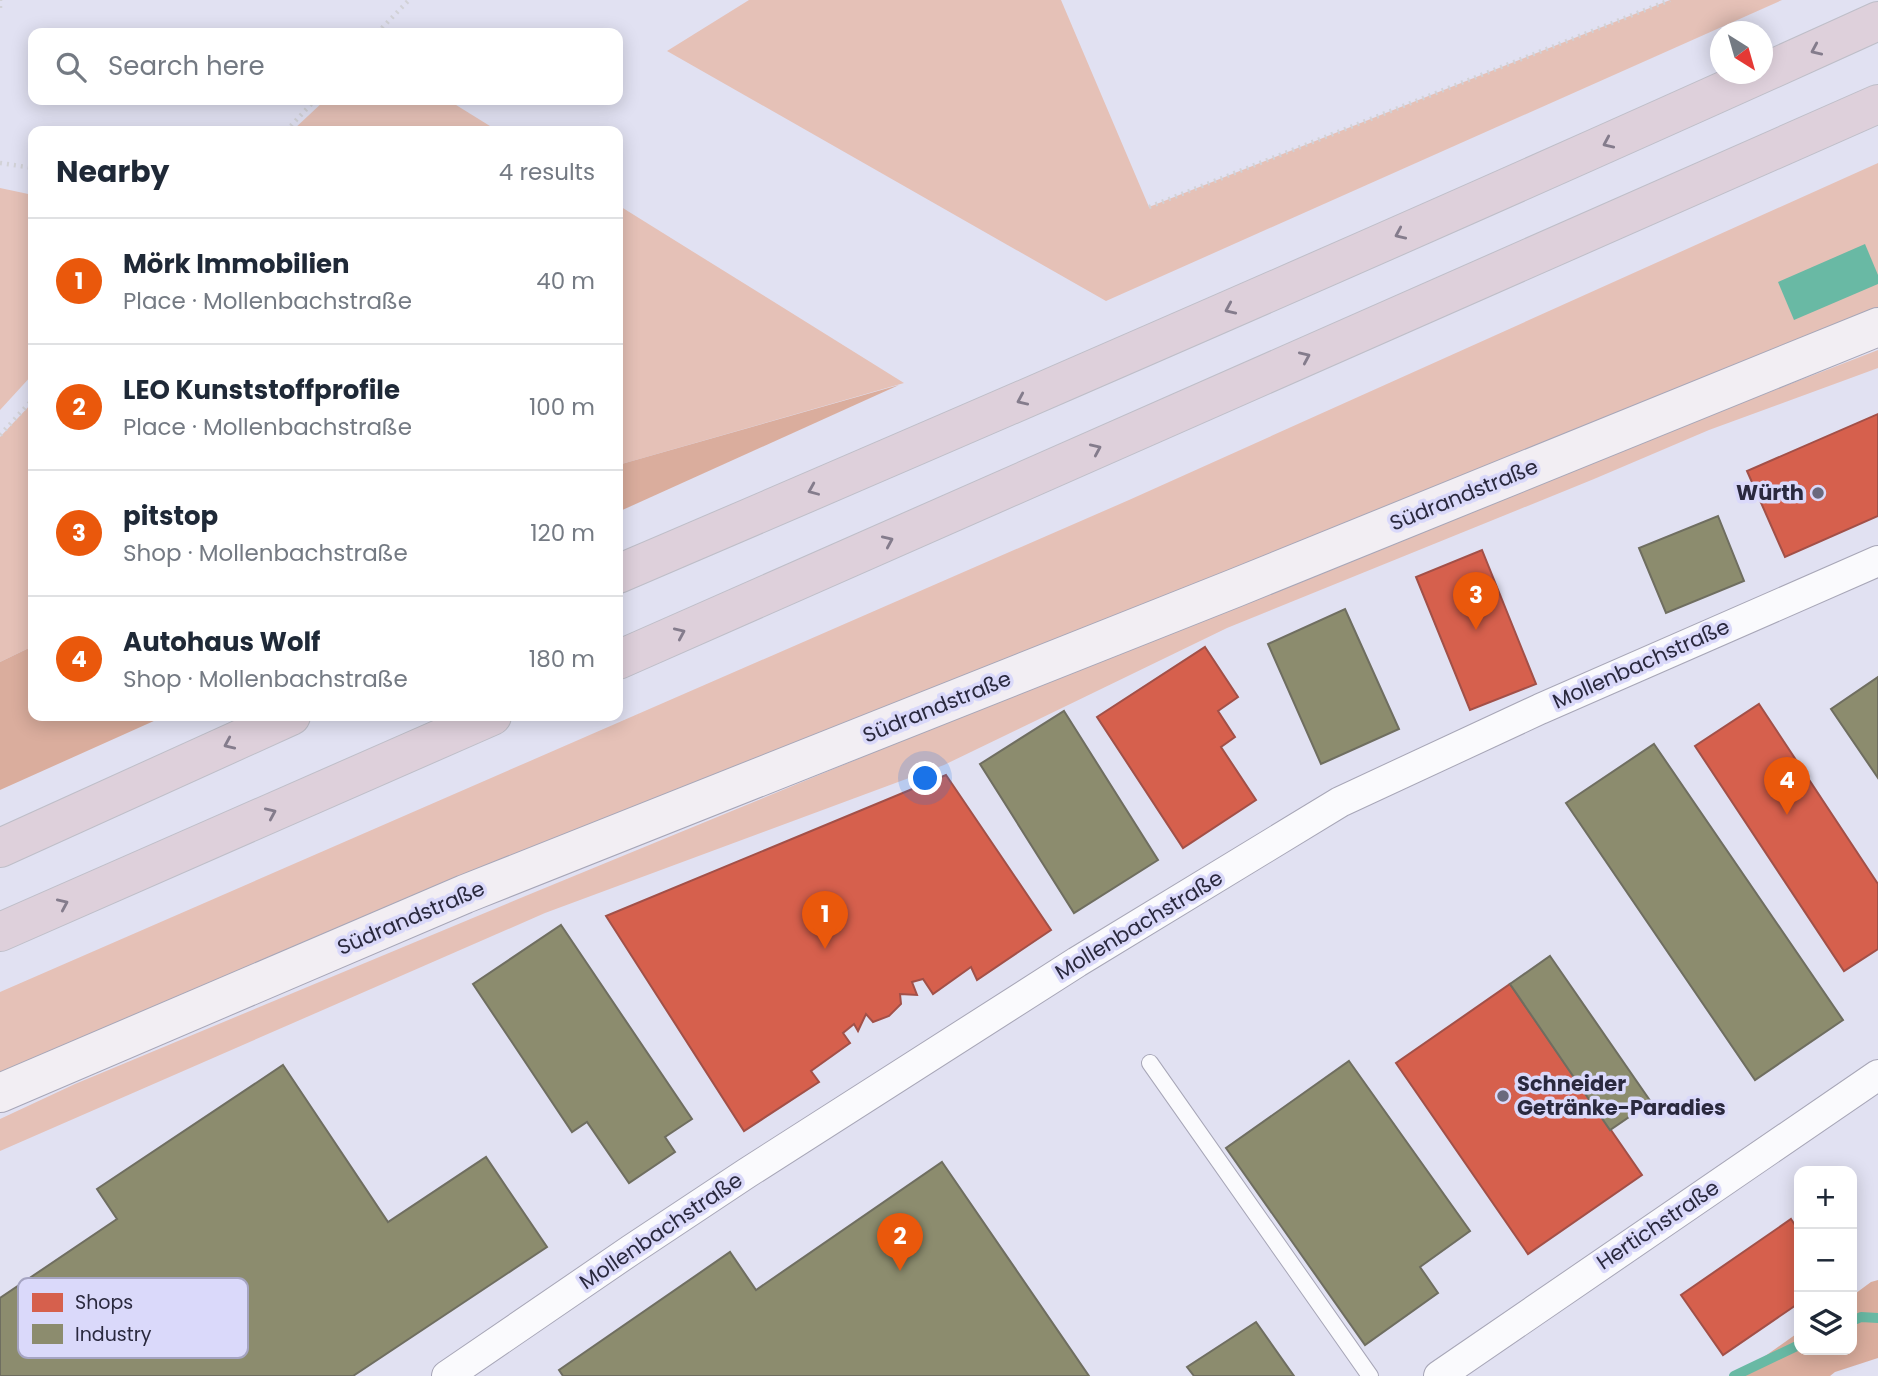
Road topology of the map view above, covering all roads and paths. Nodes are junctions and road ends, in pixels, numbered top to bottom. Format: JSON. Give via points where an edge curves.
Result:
{"nodes":[{"id":1,"x":0,"y":0,"type":"edge"},
{"id":2,"x":409,"y":0,"type":"edge"},
{"id":3,"x":1670,"y":0,"type":"edge"},
{"id":4,"x":0,"y":8,"type":"edge"},
{"id":5,"x":1878,"y":21,"type":"edge"},
{"id":6,"x":382,"y":28,"type":"edge"},
{"id":7,"x":1878,"y":104,"type":"edge"},
{"id":8,"x":310,"y":105,"type":"edge"},
{"id":9,"x":291,"y":126,"type":"edge"},
{"id":10,"x":0,"y":163,"type":"edge"},
{"id":11,"x":28,"y":167,"type":"edge"},
{"id":12,"x":1149,"y":207,"type":"dead end"},
{"id":13,"x":1878,"y":327,"type":"edge"},
{"id":14,"x":28,"y":404,"type":"edge"},
{"id":15,"x":0,"y":435,"type":"edge"},
{"id":16,"x":1878,"y":561,"type":"edge"},
{"id":17,"x":623,"y":572,"type":"edge"},
{"id":18,"x":623,"y":658,"type":"edge"},
{"id":19,"x":281,"y":721,"type":"edge"},
{"id":20,"x":481,"y":721,"type":"edge"},
{"id":21,"x":0,"y":848,"type":"edge"},
{"id":22,"x":0,"y":932,"type":"edge"},
{"id":23,"x":1150,"y":1063,"type":"dead end"},
{"id":24,"x":1878,"y":1074,"type":"edge"},
{"id":25,"x":0,"y":1093,"type":"edge"},
{"id":26,"x":447,"y":1376,"type":"edge"},
{"id":27,"x":1370,"y":1376,"type":"edge"},
{"id":28,"x":1438,"y":1376,"type":"edge"}],
"edges":[{"from":1,"to":4,"type":"path"},
{"from":2,"to":6,"type":"path"},
{"from":3,"to":12,"type":"path"},
{"from":5,"to":17,"type":"highway","one_way":true},
{"from":18,"to":7,"type":"highway","one_way":true},
{"from":8,"to":9,"type":"path"},
{"from":10,"to":11,"type":"path"},
{"from":13,"to":25,"type":"main road","name":"Südrandstraße","via":[[465,894]]},
{"from":14,"to":15,"type":"path"},
{"from":16,"to":26,"type":"street","name":"Mollenbachstraße","via":[[1340,802],[1077,962],[747,1173]]},
{"from":19,"to":21,"type":"highway","one_way":true},
{"from":22,"to":20,"type":"highway","one_way":true},
{"from":23,"to":27,"type":"lane"},
{"from":24,"to":28,"type":"street","name":"Hertichstraße"}]}
